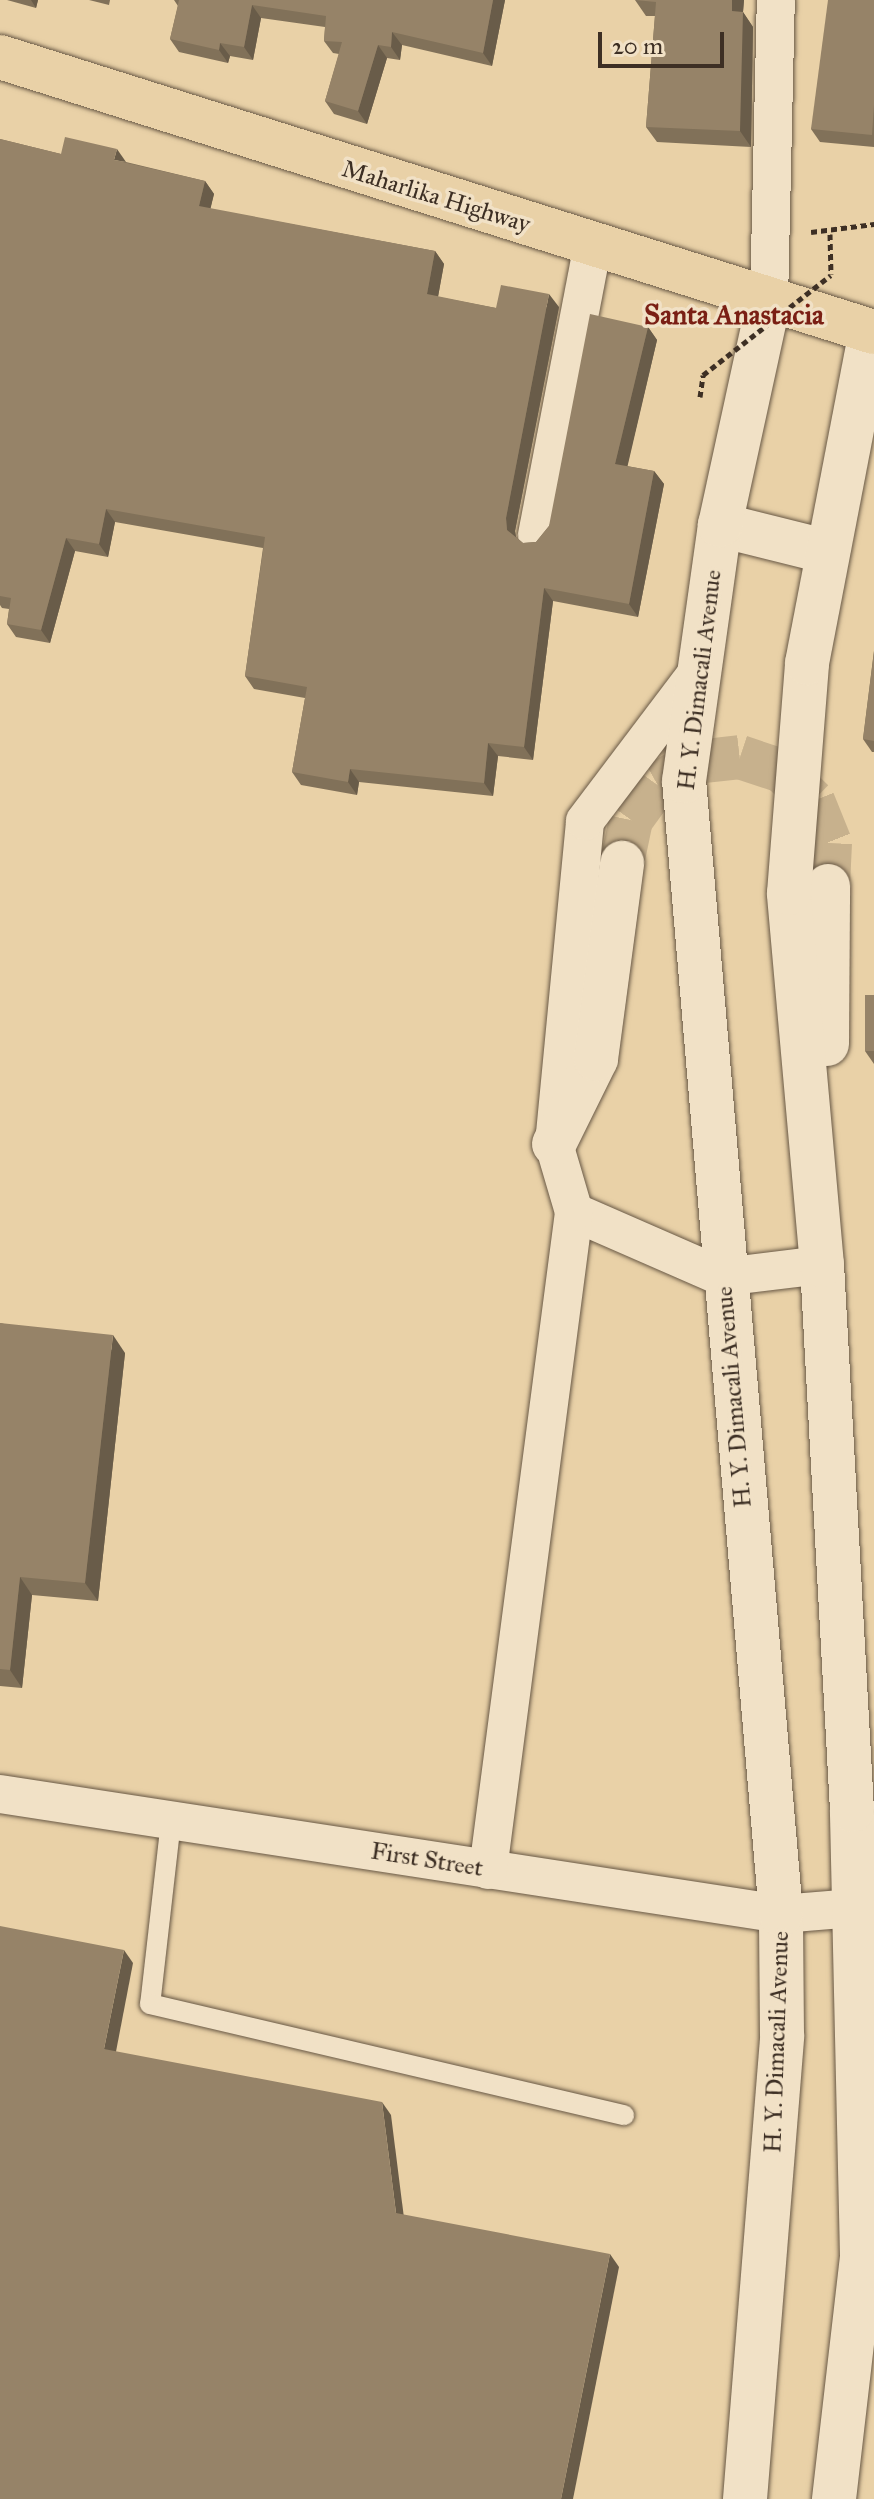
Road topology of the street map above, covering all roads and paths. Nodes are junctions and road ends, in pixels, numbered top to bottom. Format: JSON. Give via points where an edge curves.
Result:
{"nodes":[{"id":1,"x":776,"y":0,"type":"edge"},
{"id":2,"x":0,"y":57,"type":"edge"},
{"id":3,"x":874,"y":224,"type":"edge"},
{"id":4,"x":771,"y":226,"type":"junction"},
{"id":5,"x":830,"y":234,"type":"junction"},
{"id":6,"x":593,"y":245,"type":"junction"},
{"id":7,"x":769,"y":301,"type":"junction"},
{"id":8,"x":873,"y":328,"type":"edge"},
{"id":9,"x":703,"y":375,"type":"dead end"},
{"id":10,"x":720,"y":525,"type":"junction"},
{"id":11,"x":537,"y":535,"type":"edge"},
{"id":12,"x":828,"y":552,"type":"junction"},
{"id":13,"x":700,"y":669,"type":"junction"},
{"id":14,"x":622,"y":863,"type":"tunnel mouth"},
{"id":15,"x":828,"y":886,"type":"tunnel mouth"},
{"id":16,"x":554,"y":1144,"type":"junction"},
{"id":17,"x":810,"y":1152,"type":"junction"},
{"id":18,"x":574,"y":1212,"type":"junction"},
{"id":19,"x":822,"y":1265,"type":"junction"},
{"id":20,"x":723,"y":1277,"type":"junction"},
{"id":21,"x":0,"y":1794,"type":"edge"},
{"id":22,"x":171,"y":1821,"type":"junction"},
{"id":23,"x":488,"y":1870,"type":"junction"},
{"id":24,"x":854,"y":1908,"type":"junction"},
{"id":25,"x":781,"y":1914,"type":"junction"},
{"id":26,"x":624,"y":2115,"type":"dead end"},
{"id":27,"x":745,"y":2499,"type":"edge"},
{"id":28,"x":834,"y":2499,"type":"edge"}],
"edges":[{"from":1,"to":4,"type":"street"},
{"from":2,"to":6,"type":"highway","name":"Maharlika Highway"},
{"from":3,"to":5,"type":"path"},
{"from":4,"to":5,"type":"path"},
{"from":4,"to":7,"type":"street"},
{"from":5,"to":9,"type":"path","bridge":true,"via":[[831,275]]},
{"from":6,"to":7,"type":"highway","name":"Maharlika Highway"},
{"from":6,"to":11,"type":"street"},
{"from":7,"to":8,"type":"highway","name":"Maharlika Highway"},
{"from":7,"to":10,"type":"street","name":"H. Y. Dimacali Avenue"},
{"from":8,"to":12,"type":"street"},
{"from":10,"to":12,"type":"street"},
{"from":10,"to":13,"type":"street","name":"H. Y. Dimacali Avenue"},
{"from":12,"to":17,"type":"street","via":[[807,663],[789,893]]},
{"from":13,"to":16,"type":"street","via":[[585,821]]},
{"from":13,"to":20,"type":"street","name":"H. Y. Dimacali Avenue","via":[[684,781]]},
{"from":14,"to":16,"type":"street","via":[[596,1059]]},
{"from":15,"to":17,"type":"street","via":[[826,1085]]},
{"from":16,"to":18,"type":"street"},
{"from":17,"to":19,"type":"street"},
{"from":18,"to":20,"type":"street"},
{"from":18,"to":23,"type":"street"},
{"from":19,"to":20,"type":"street"},
{"from":19,"to":24,"type":"street"},
{"from":20,"to":25,"type":"street","name":"H. Y. Dimacali Avenue"},
{"from":21,"to":22,"type":"street","name":"First Street"},
{"from":22,"to":23,"type":"street","name":"First Street"},
{"from":22,"to":26,"type":"lane","via":[[150,2004]]},
{"from":23,"to":25,"type":"street","name":"First Street"},
{"from":24,"to":25,"type":"street","name":"First Street"},
{"from":24,"to":28,"type":"street","via":[[862,2256]]},
{"from":25,"to":27,"type":"street","name":"H. Y. Dimacali Avenue","via":[[782,2035]]}]}
